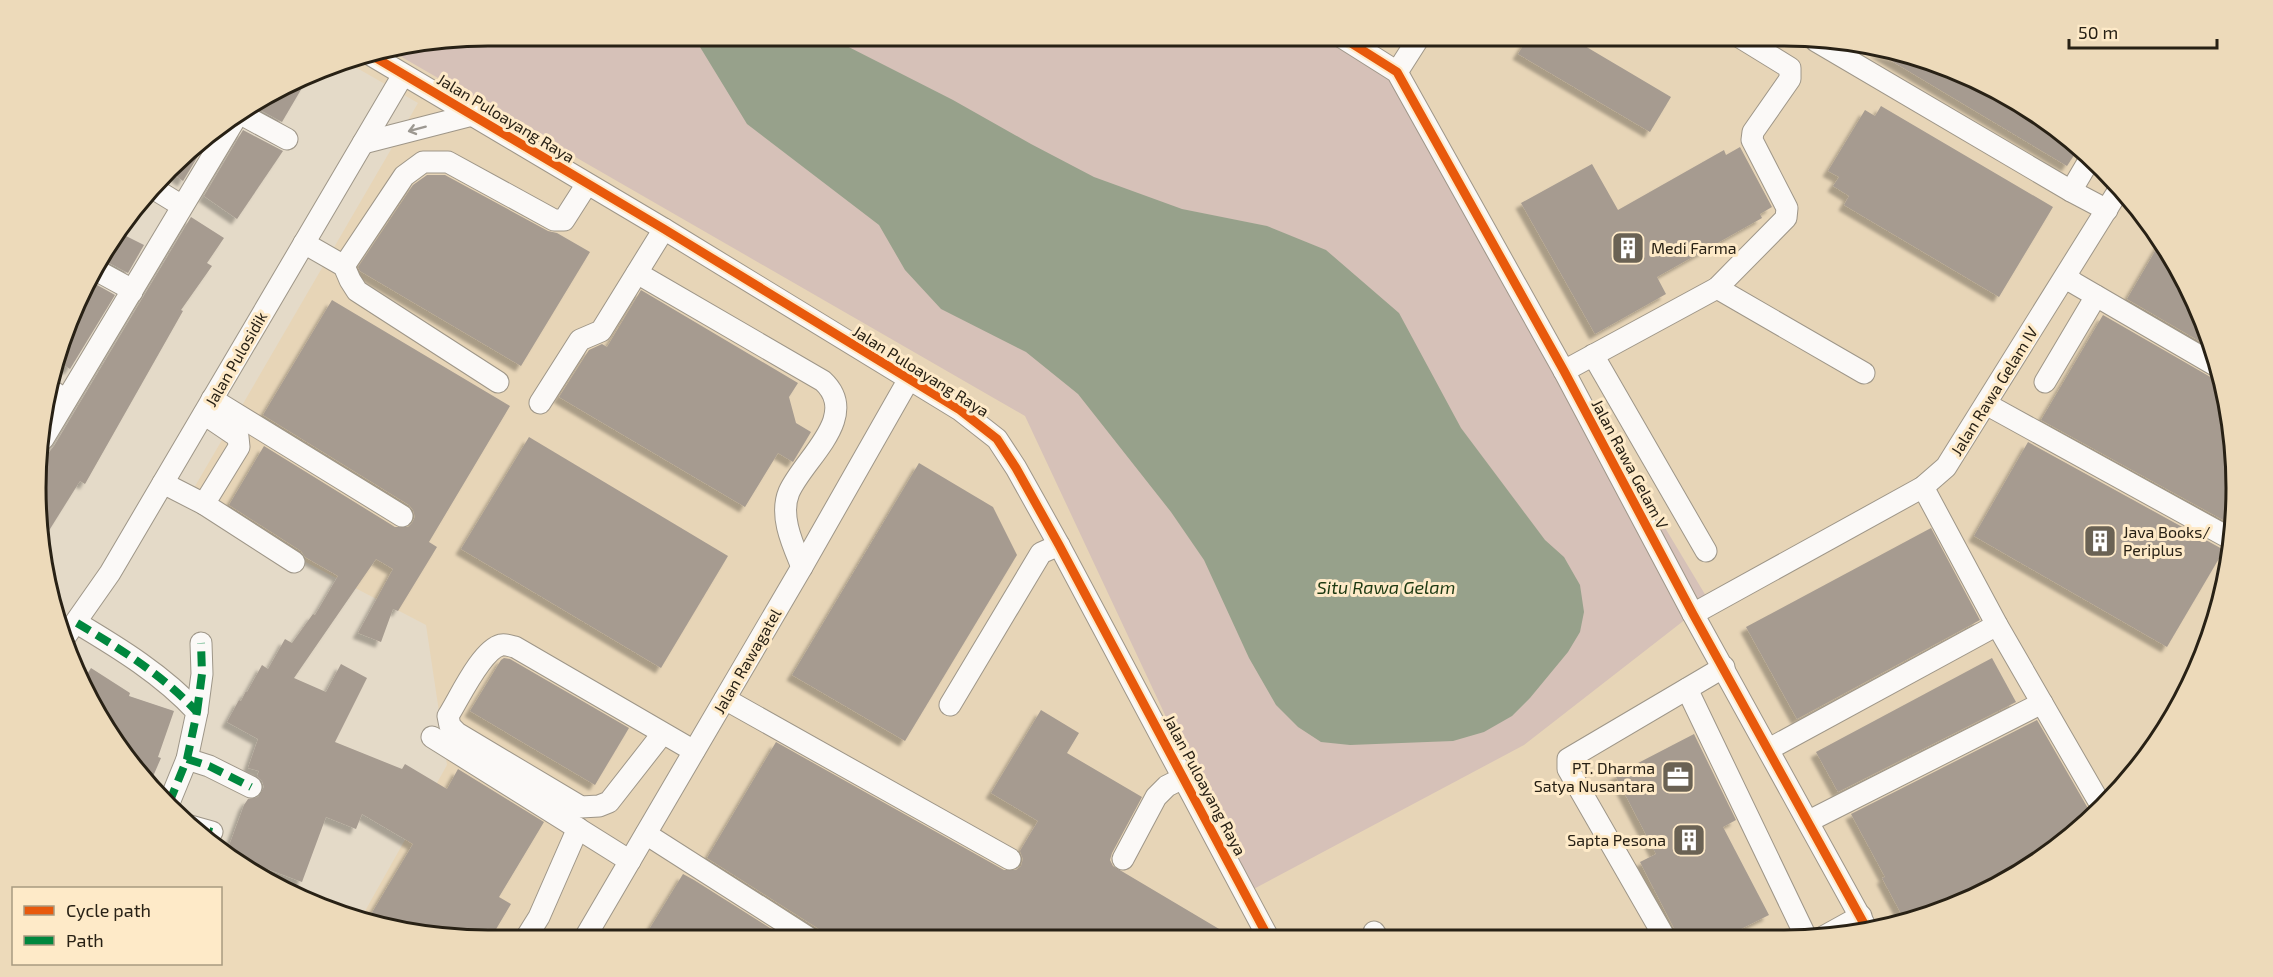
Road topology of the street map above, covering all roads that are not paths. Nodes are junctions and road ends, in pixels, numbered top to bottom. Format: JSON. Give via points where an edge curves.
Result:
{"nodes":[{"id":1,"x":1356,"y":46,"type":"edge"},
{"id":2,"x":1414,"y":46,"type":"edge"},
{"id":3,"x":1754,"y":46,"type":"edge"},
{"id":4,"x":1832,"y":49,"type":"edge"},
{"id":5,"x":379,"y":61,"type":"edge"},
{"id":6,"x":1397,"y":72,"type":"junction"},
{"id":7,"x":403,"y":75,"type":"junction"},
{"id":8,"x":472,"y":115,"type":"junction"},
{"id":9,"x":247,"y":118,"type":"edge"},
{"id":10,"x":228,"y":132,"type":"edge"},
{"id":11,"x":287,"y":139,"type":"dead end"},
{"id":12,"x":363,"y":143,"type":"junction"},
{"id":13,"x":2086,"y":166,"type":"edge"},
{"id":14,"x":587,"y":184,"type":"junction"},
{"id":15,"x":2071,"y":191,"type":"junction"},
{"id":16,"x":160,"y":193,"type":"edge"},
{"id":17,"x":2116,"y":195,"type":"edge"},
{"id":18,"x":182,"y":206,"type":"junction"},
{"id":19,"x":2107,"y":210,"type":"junction"},
{"id":20,"x":664,"y":229,"type":"junction"},
{"id":21,"x":304,"y":243,"type":"junction"},
{"id":22,"x":344,"y":266,"type":"junction"},
{"id":23,"x":103,"y":273,"type":"edge"},
{"id":24,"x":637,"y":273,"type":"junction"},
{"id":25,"x":2066,"y":276,"type":"junction"},
{"id":26,"x":1717,"y":288,"type":"junction"},
{"id":27,"x":132,"y":292,"type":"junction"},
{"id":28,"x":2096,"y":296,"type":"junction"},
{"id":29,"x":1593,"y":355,"type":"junction"},
{"id":30,"x":2207,"y":361,"type":"edge"},
{"id":31,"x":1564,"y":371,"type":"junction"},
{"id":32,"x":1864,"y":373,"type":"dead end"},
{"id":33,"x":909,"y":380,"type":"junction"},
{"id":34,"x":498,"y":382,"type":"dead end"},
{"id":35,"x":2045,"y":382,"type":"dead end"},
{"id":36,"x":58,"y":394,"type":"edge"},
{"id":37,"x":540,"y":403,"type":"dead end"},
{"id":38,"x":1986,"y":404,"type":"junction"},
{"id":39,"x":208,"y":406,"type":"junction"},
{"id":40,"x":163,"y":483,"type":"junction"},
{"id":41,"x":1923,"y":488,"type":"junction"},
{"id":42,"x":204,"y":504,"type":"junction"},
{"id":43,"x":402,"y":516,"type":"dead end"},
{"id":44,"x":2224,"y":535,"type":"edge"},
{"id":45,"x":1059,"y":545,"type":"junction"},
{"id":46,"x":1706,"y":551,"type":"dead end"},
{"id":47,"x":294,"y":562,"type":"dead end"},
{"id":48,"x":802,"y":567,"type":"junction"},
{"id":49,"x":1693,"y":614,"type":"junction"},
{"id":50,"x":76,"y":623,"type":"junction"},
{"id":51,"x":1997,"y":625,"type":"junction"},
{"id":52,"x":70,"y":631,"type":"edge"},
{"id":53,"x":201,"y":643,"type":"dead end"},
{"id":54,"x":1724,"y":667,"type":"junction"},
{"id":55,"x":1688,"y":689,"type":"junction"},
{"id":56,"x":725,"y":699,"type":"junction"},
{"id":57,"x":2042,"y":703,"type":"junction"},
{"id":58,"x":950,"y":705,"type":"dead end"},
{"id":59,"x":197,"y":712,"type":"junction"},
{"id":60,"x":663,"y":733,"type":"junction"},
{"id":61,"x":432,"y":737,"type":"dead end"},
{"id":62,"x":1769,"y":749,"type":"junction"},
{"id":63,"x":694,"y":751,"type":"junction"},
{"id":64,"x":187,"y":759,"type":"junction"},
{"id":65,"x":1185,"y":777,"type":"junction"},
{"id":66,"x":251,"y":788,"type":"dead end"},
{"id":67,"x":172,"y":796,"type":"edge"},
{"id":68,"x":2098,"y":800,"type":"edge"},
{"id":69,"x":1809,"y":821,"type":"junction"},
{"id":70,"x":578,"y":828,"type":"junction"},
{"id":71,"x":646,"y":834,"type":"junction"},
{"id":72,"x":1010,"y":859,"type":"dead end"},
{"id":73,"x":1123,"y":859,"type":"dead end"},
{"id":74,"x":630,"y":861,"type":"junction"},
{"id":75,"x":1864,"y":923,"type":"edge"},
{"id":76,"x":531,"y":930,"type":"edge"},
{"id":77,"x":589,"y":930,"type":"edge"},
{"id":78,"x":796,"y":930,"type":"edge"},
{"id":79,"x":1264,"y":930,"type":"edge"},
{"id":80,"x":1660,"y":930,"type":"edge"},
{"id":81,"x":1803,"y":930,"type":"edge"}],
"edges":[{"from":1,"to":6,"type":"street","name":"Jalan Rawa Gelam V"},
{"from":2,"to":6,"type":"street"},
{"from":3,"to":26,"type":"street","via":[[1790,68],[1790,79],[1753,132],[1752,140],[1788,213]]},
{"from":4,"to":15,"type":"street"},
{"from":5,"to":7,"type":"street","name":"Jalan Puloayang Raya"},
{"from":6,"to":31,"type":"street","name":"Jalan Rawa Gelam V"},
{"from":7,"to":8,"type":"street","name":"Jalan Puloayang Raya"},
{"from":7,"to":12,"type":"street","name":"Jalan Pulosidik"},
{"from":8,"to":12,"type":"street","one_way":true},
{"from":8,"to":14,"type":"street","name":"Jalan Puloayang Raya"},
{"from":9,"to":11,"type":"street"},
{"from":10,"to":18,"type":"street"},
{"from":12,"to":21,"type":"street","name":"Jalan Pulosidik"},
{"from":13,"to":15,"type":"street"},
{"from":14,"to":20,"type":"street","name":"Jalan Puloayang Raya"},
{"from":14,"to":22,"type":"street","via":[[564,219],[554,219],[448,162],[423,162],[404,176]]},
{"from":15,"to":19,"type":"street"},
{"from":16,"to":18,"type":"street"},
{"from":17,"to":19,"type":"street","name":"Jalan Rawa Gelam IV"},
{"from":18,"to":27,"type":"street"},
{"from":19,"to":25,"type":"street","name":"Jalan Rawa Gelam IV"},
{"from":20,"to":24,"type":"street"},
{"from":20,"to":33,"type":"street","name":"Jalan Puloayang Raya"},
{"from":21,"to":22,"type":"street"},
{"from":21,"to":39,"type":"street","name":"Jalan Pulosidik"},
{"from":22,"to":34,"type":"street","via":[[357,291]]},
{"from":23,"to":27,"type":"street"},
{"from":24,"to":37,"type":"street","via":[[601,331],[580,340]]},
{"from":24,"to":48,"type":"street","via":[[823,381],[832,390],[837,414],[789,493],[789,535]]},
{"from":25,"to":28,"type":"street"},
{"from":25,"to":38,"type":"street","name":"Jalan Rawa Gelam IV"},
{"from":26,"to":29,"type":"street"},
{"from":26,"to":32,"type":"street"},
{"from":27,"to":36,"type":"street"},
{"from":28,"to":30,"type":"street"},
{"from":28,"to":35,"type":"street"},
{"from":29,"to":31,"type":"street"},
{"from":29,"to":46,"type":"street"},
{"from":31,"to":49,"type":"street","name":"Jalan Rawa Gelam V"},
{"from":33,"to":45,"type":"street","name":"Jalan Puloayang Raya","via":[[960,410],[997,439]]},
{"from":33,"to":48,"type":"street","name":"Jalan Rawagatel"},
{"from":38,"to":41,"type":"street","name":"Jalan Rawa Gelam IV","via":[[1946,467]]},
{"from":38,"to":44,"type":"street"},
{"from":39,"to":40,"type":"street","name":"Jalan Pulosidik"},
{"from":39,"to":42,"type":"street","via":[[238,437],[239,447]]},
{"from":39,"to":43,"type":"street"},
{"from":40,"to":42,"type":"street"},
{"from":40,"to":50,"type":"street","name":"Jalan Pulosidik"},
{"from":41,"to":49,"type":"street","name":"Jalan Rawa Gelam IV"},
{"from":41,"to":51,"type":"street"},
{"from":42,"to":47,"type":"street"},
{"from":45,"to":58,"type":"street","via":[[1041,553]]},
{"from":45,"to":65,"type":"street","name":"Jalan Puloayang Raya"},
{"from":48,"to":56,"type":"street","name":"Jalan Rawagatel"},
{"from":49,"to":54,"type":"street","name":"Jalan Rawa Gelam V"},
{"from":50,"to":52,"type":"street","name":"Jalan Pulosidik"},
{"from":50,"to":59,"type":"street","via":[[140,663],[178,691]]},
{"from":51,"to":57,"type":"street"},
{"from":51,"to":62,"type":"street"},
{"from":53,"to":59,"type":"street"},
{"from":54,"to":55,"type":"street"},
{"from":54,"to":62,"type":"street","name":"Jalan Rawa Gelam V"},
{"from":55,"to":80,"type":"street","via":[[1568,759],[1568,770]]},
{"from":55,"to":81,"type":"street"},
{"from":56,"to":63,"type":"street","name":"Jalan Rawagatel"},
{"from":56,"to":72,"type":"street"},
{"from":57,"to":68,"type":"street"},
{"from":57,"to":69,"type":"street"},
{"from":59,"to":64,"type":"street"},
{"from":60,"to":60,"type":"street","via":[[506,645],[486,655],[448,717],[457,733],[581,807],[609,802]]},
{"from":60,"to":63,"type":"street"},
{"from":61,"to":70,"type":"street"},
{"from":62,"to":69,"type":"street","name":"Jalan Rawa Gelam V"},
{"from":63,"to":71,"type":"street","name":"Jalan Rawagatel"},
{"from":64,"to":66,"type":"street"},
{"from":64,"to":67,"type":"street"},
{"from":65,"to":73,"type":"street","via":[[1156,797]]},
{"from":65,"to":79,"type":"street","name":"Jalan Puloayang Raya"},
{"from":69,"to":75,"type":"street","name":"Jalan Rawa Gelam V"},
{"from":70,"to":74,"type":"street"},
{"from":70,"to":76,"type":"street"},
{"from":71,"to":74,"type":"street","name":"Jalan Rawagatel"},
{"from":71,"to":78,"type":"street"},
{"from":74,"to":77,"type":"street","name":"Jalan Rawagatel"}]}
